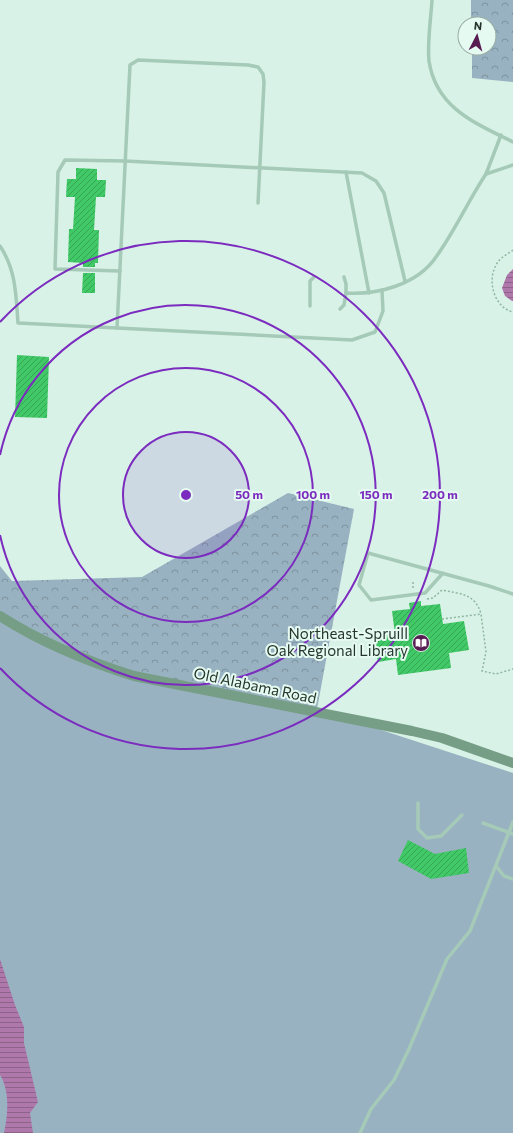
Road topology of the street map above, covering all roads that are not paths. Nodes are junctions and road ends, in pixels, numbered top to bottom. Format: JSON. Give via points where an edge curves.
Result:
{"nodes":[{"id":1,"x":432,"y":0,"type":"edge"},
{"id":2,"x":501,"y":136,"type":"junction"},
{"id":3,"x":513,"y":142,"type":"edge"},
{"id":4,"x":126,"y":161,"type":"junction"},
{"id":5,"x":513,"y":165,"type":"edge"},
{"id":6,"x":259,"y":168,"type":"junction"},
{"id":7,"x":346,"y":172,"type":"junction"},
{"id":8,"x":486,"y":174,"type":"junction"},
{"id":9,"x":258,"y":203,"type":"dead end"},
{"id":10,"x":0,"y":246,"type":"edge"},
{"id":11,"x":120,"y":271,"type":"junction"},
{"id":12,"x":314,"y":277,"type":"dead end"},
{"id":13,"x":344,"y":277,"type":"dead end"},
{"id":14,"x":405,"y":281,"type":"junction"},
{"id":15,"x":382,"y":290,"type":"junction"},
{"id":16,"x":346,"y":293,"type":"junction"},
{"id":17,"x":369,"y":293,"type":"junction"},
{"id":18,"x":310,"y":306,"type":"dead end"},
{"id":19,"x":340,"y":310,"type":"dead end"},
{"id":20,"x":117,"y":328,"type":"junction"},
{"id":21,"x":443,"y":573,"type":"junction"},
{"id":22,"x":513,"y":594,"type":"edge"},
{"id":23,"x":0,"y":616,"type":"edge"},
{"id":24,"x":513,"y":763,"type":"edge"},
{"id":25,"x":418,"y":803,"type":"dead end"},
{"id":26,"x":462,"y":815,"type":"dead end"},
{"id":27,"x":513,"y":822,"type":"edge"},
{"id":28,"x":483,"y":823,"type":"dead end"},
{"id":29,"x":508,"y":832,"type":"junction"},
{"id":30,"x":513,"y":834,"type":"edge"},
{"id":31,"x":496,"y":866,"type":"junction"},
{"id":32,"x":513,"y":879,"type":"edge"},
{"id":33,"x":360,"y":1133,"type":"edge"}],
"edges":[{"from":1,"to":2,"type":"lane","via":[[429,60],[434,81],[450,106]]},
{"from":2,"to":3,"type":"lane"},
{"from":2,"to":8,"type":"lane"},
{"from":4,"to":6,"type":"lane"},
{"from":4,"to":6,"type":"lane","via":[[130,65],[138,60],[248,65],[258,67],[263,74]]},
{"from":4,"to":11,"type":"lane"},
{"from":4,"to":11,"type":"lane","via":[[66,160],[58,172],[55,269]]},
{"from":5,"to":8,"type":"lane"},
{"from":6,"to":7,"type":"lane"},
{"from":6,"to":9,"type":"lane"},
{"from":7,"to":14,"type":"lane","via":[[362,173],[372,178],[384,193]]},
{"from":7,"to":17,"type":"lane"},
{"from":8,"to":14,"type":"lane","via":[[435,259],[417,275]]},
{"from":10,"to":20,"type":"lane","via":[[15,279],[18,323]]},
{"from":11,"to":20,"type":"lane"},
{"from":12,"to":18,"type":"lane","via":[[310,281]]},
{"from":13,"to":16,"type":"lane"},
{"from":14,"to":15,"type":"lane"},
{"from":15,"to":17,"type":"lane"},
{"from":15,"to":20,"type":"lane","via":[[383,311],[375,332],[352,340]]},
{"from":16,"to":17,"type":"lane"},
{"from":16,"to":19,"type":"lane","via":[[344,305]]},
{"from":21,"to":21,"type":"lane","via":[[425,593],[371,600],[359,585],[368,553]]},
{"from":21,"to":22,"type":"lane"},
{"from":23,"to":24,"type":"main road","name":"Old Alabama Road","via":[[50,645],[90,662],[134,676],[412,731],[442,738]]},
{"from":25,"to":26,"type":"lane","via":[[418,830],[426,838],[441,836]]},
{"from":27,"to":29,"type":"lane"},
{"from":28,"to":29,"type":"lane"},
{"from":29,"to":30,"type":"lane"},
{"from":29,"to":31,"type":"lane"},
{"from":31,"to":32,"type":"lane","via":[[504,876]]},
{"from":31,"to":33,"type":"lane","via":[[470,931],[447,959],[394,1080],[371,1109]]}]}
